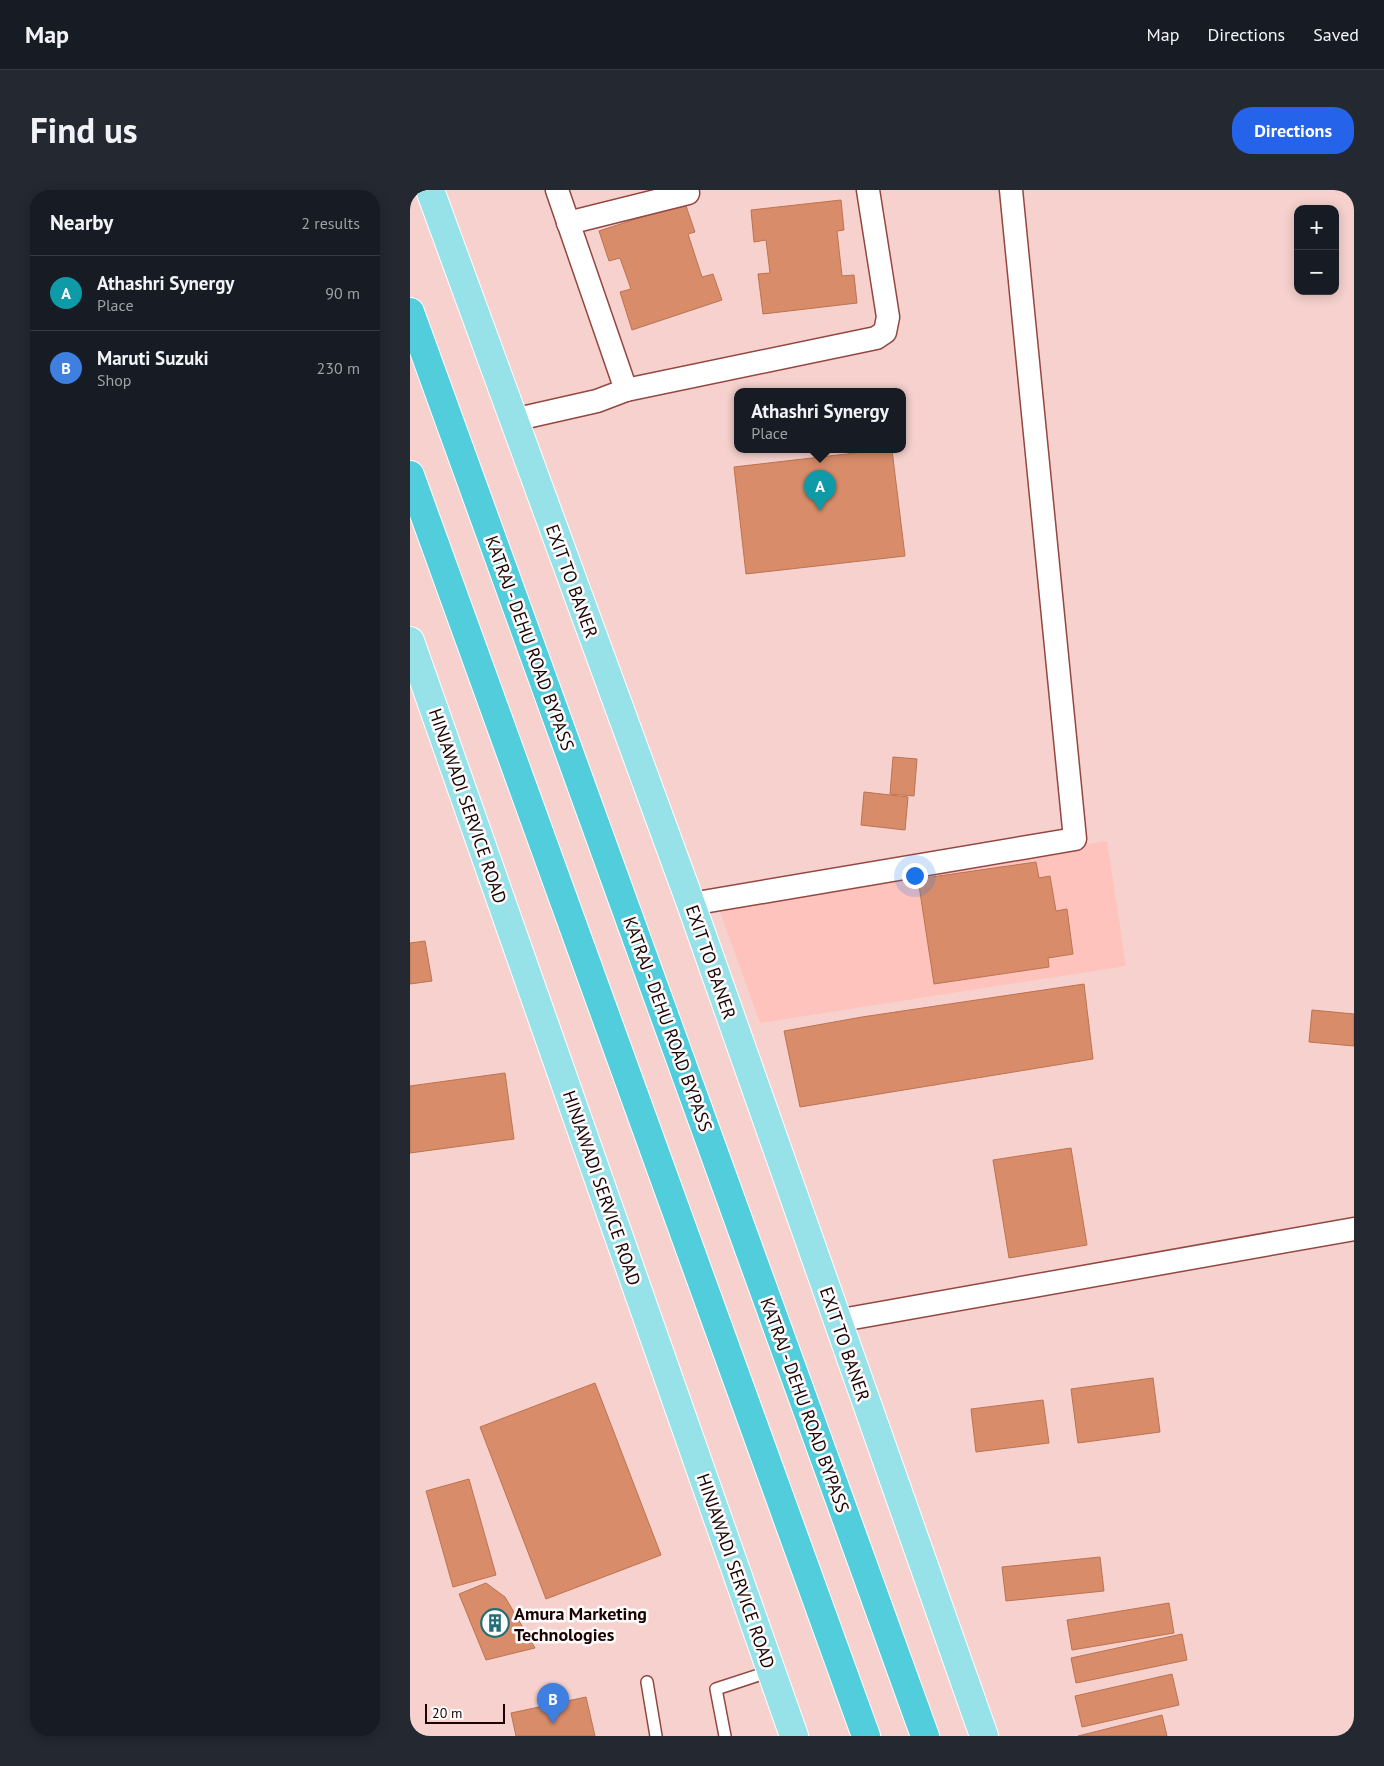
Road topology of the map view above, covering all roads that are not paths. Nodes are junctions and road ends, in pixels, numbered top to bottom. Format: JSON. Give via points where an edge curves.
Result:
{"nodes":[{"id":1,"x":430,"y":190,"type":"edge"},
{"id":2,"x":557,"y":190,"type":"edge"},
{"id":3,"x":868,"y":190,"type":"edge"},
{"id":4,"x":1011,"y":190,"type":"edge"},
{"id":5,"x":688,"y":193,"type":"dead end"},
{"id":6,"x":568,"y":223,"type":"junction"},
{"id":7,"x":410,"y":312,"type":"edge"},
{"id":8,"x":626,"y":390,"type":"junction"},
{"id":9,"x":513,"y":420,"type":"junction"},
{"id":10,"x":410,"y":475,"type":"edge"},
{"id":11,"x":410,"y":641,"type":"edge"},
{"id":12,"x":691,"y":904,"type":"junction"},
{"id":13,"x":1354,"y":1229,"type":"edge"},
{"id":14,"x":836,"y":1321,"type":"junction"},
{"id":15,"x":771,"y":1671,"type":"junction"},
{"id":16,"x":647,"y":1682,"type":"dead end"},
{"id":17,"x":656,"y":1736,"type":"edge"},
{"id":18,"x":725,"y":1736,"type":"edge"},
{"id":19,"x":794,"y":1736,"type":"edge"},
{"id":20,"x":866,"y":1736,"type":"edge"},
{"id":21,"x":925,"y":1736,"type":"edge"},
{"id":22,"x":984,"y":1736,"type":"edge"}],
"edges":[{"from":1,"to":9,"type":"main road","name":"EXIT TO BANER"},
{"from":2,"to":6,"type":"street"},
{"from":3,"to":8,"type":"street","via":[[888,317],[885,332],[876,338]]},
{"from":4,"to":12,"type":"street","via":[[1075,839]]},
{"from":5,"to":6,"type":"street"},
{"from":6,"to":8,"type":"street"},
{"from":7,"to":21,"type":"highway","name":"KATRAJ - DEHU ROAD BYPASS"},
{"from":8,"to":9,"type":"street","via":[[597,401]]},
{"from":9,"to":12,"type":"main road","name":"EXIT TO BANER"},
{"from":10,"to":20,"type":"highway"},
{"from":11,"to":15,"type":"main road","name":"HINJAWADI SERVICE ROAD"},
{"from":12,"to":14,"type":"main road","name":"EXIT TO BANER"},
{"from":13,"to":14,"type":"street"},
{"from":14,"to":22,"type":"main road","name":"EXIT TO BANER"},
{"from":15,"to":18,"type":"lane","via":[[716,1689]]},
{"from":15,"to":19,"type":"main road","name":"HINJAWADI SERVICE ROAD"},
{"from":16,"to":17,"type":"lane"}]}
